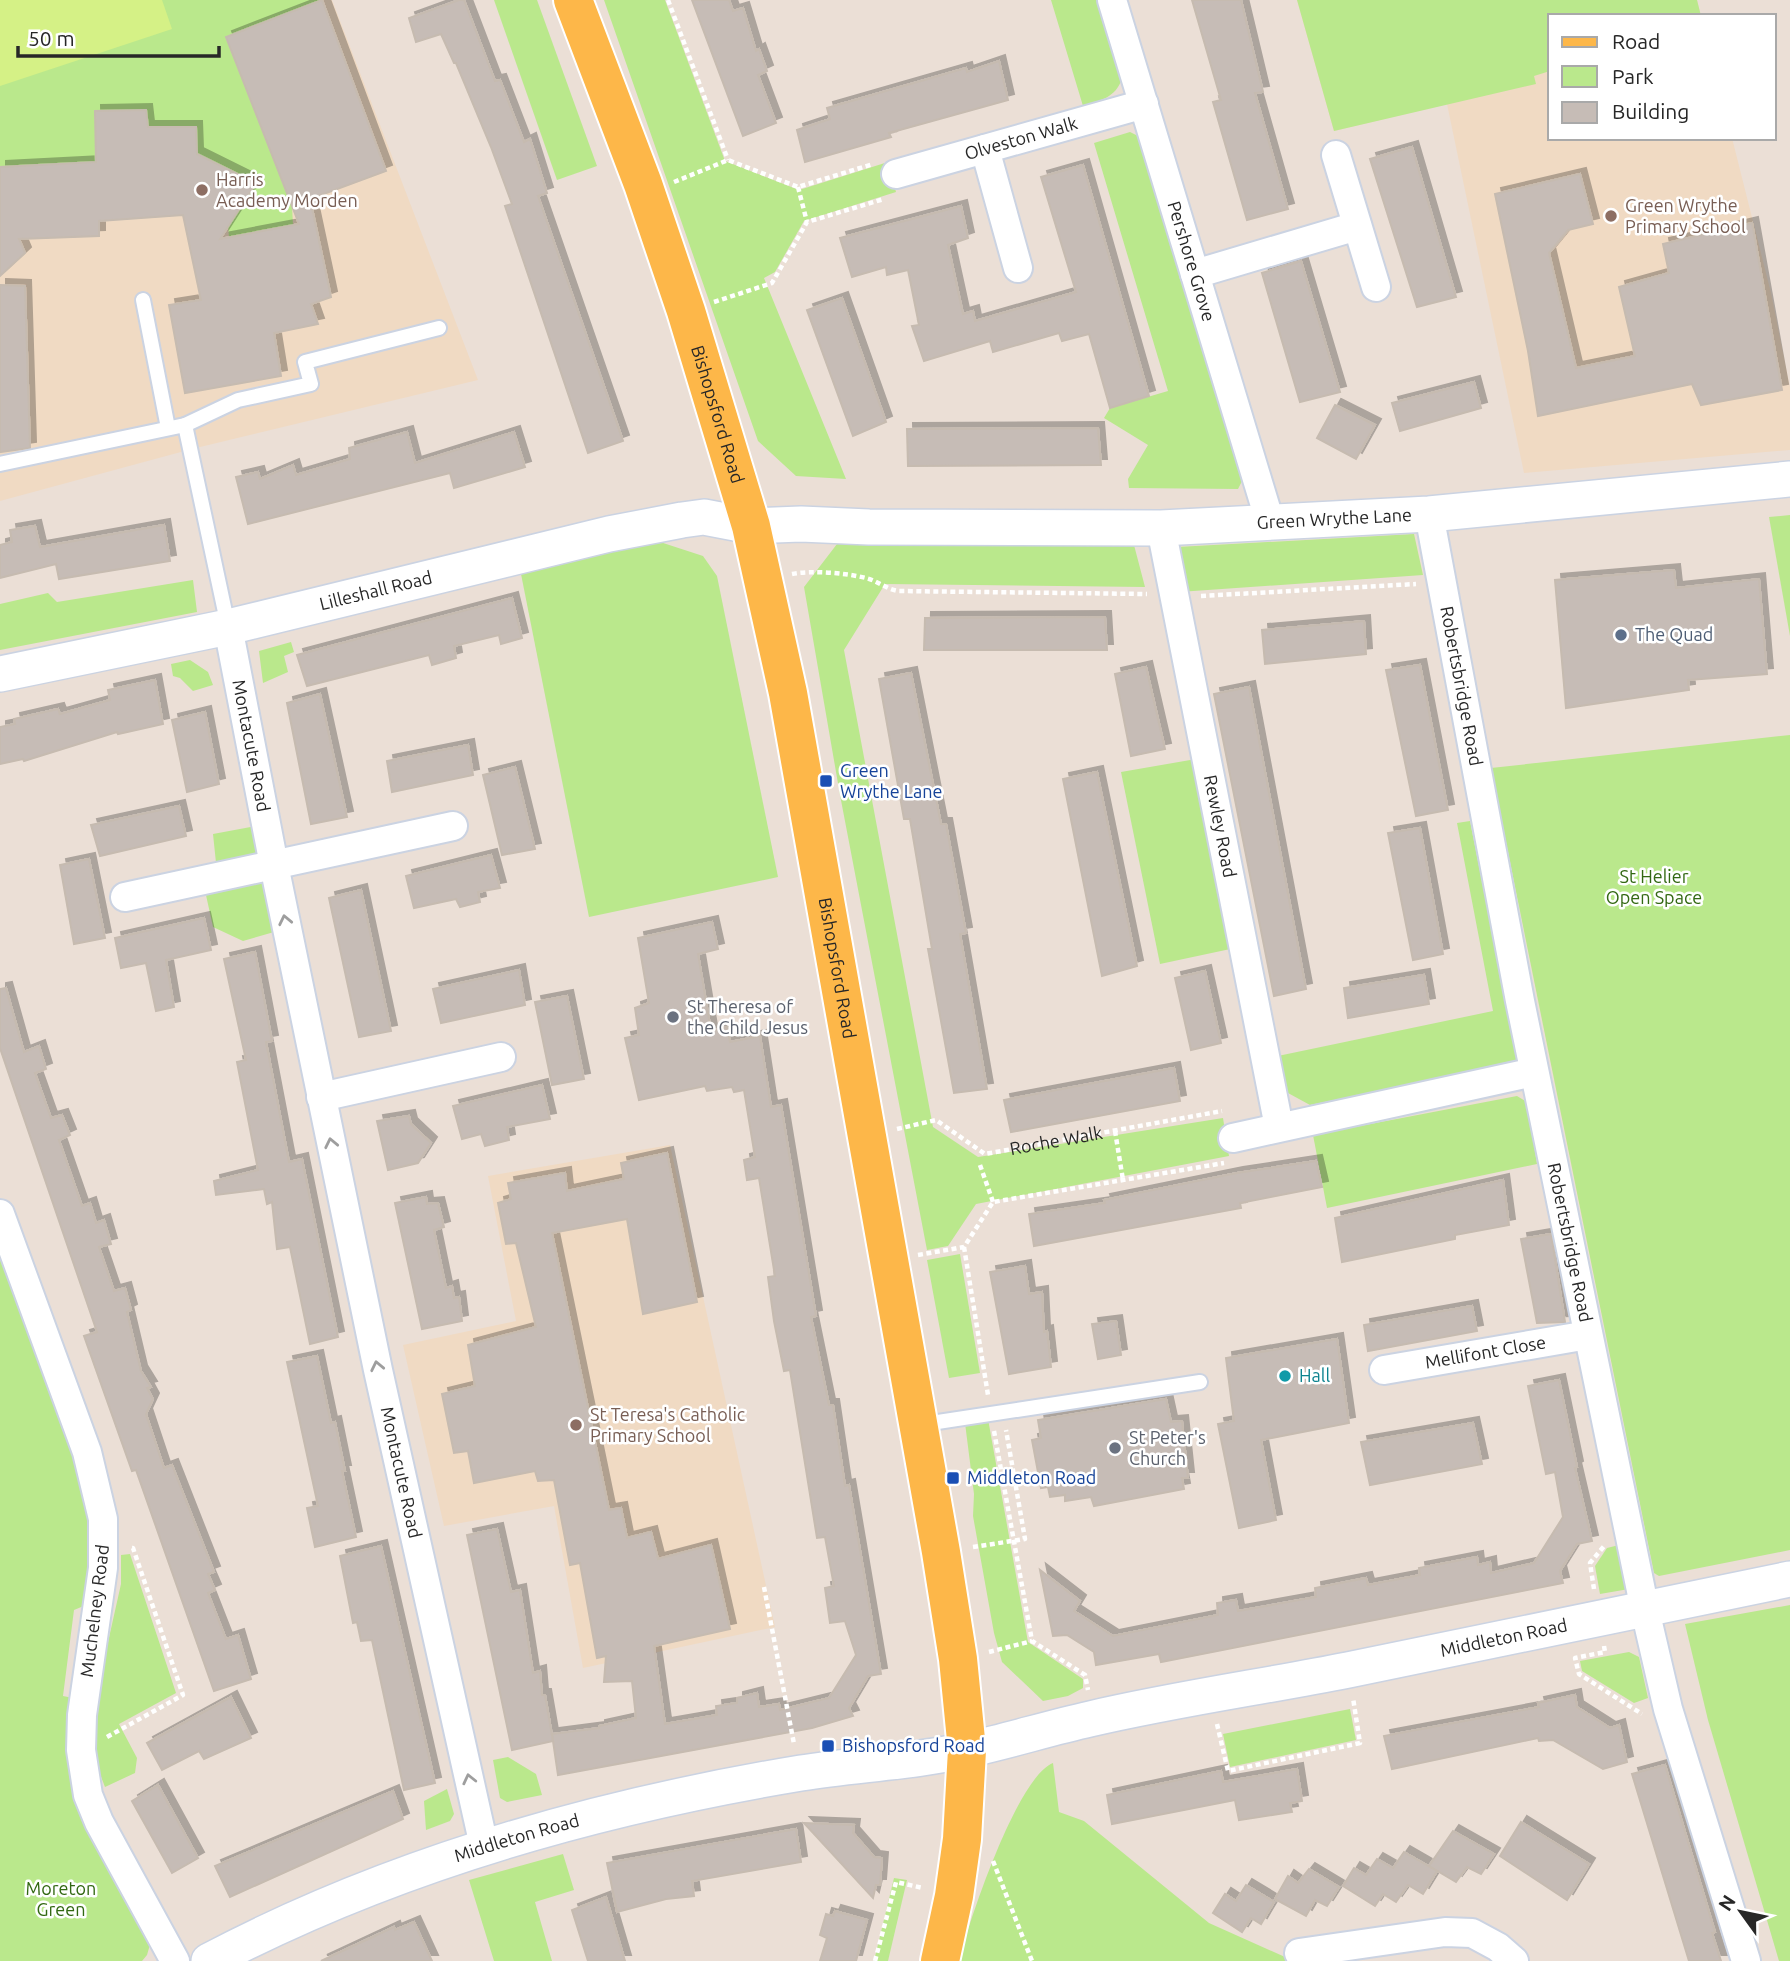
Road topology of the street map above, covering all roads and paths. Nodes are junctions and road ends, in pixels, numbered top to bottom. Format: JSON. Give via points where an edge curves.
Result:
{"nodes":[{"id":1,"x":573,"y":0,"type":"edge"},
{"id":2,"x":668,"y":0,"type":"edge"},
{"id":3,"x":1112,"y":0,"type":"edge"},
{"id":4,"x":1144,"y":104,"type":"junction"},
{"id":5,"x":985,"y":149,"type":"junction"},
{"id":6,"x":1336,"y":155,"type":"dead end"},
{"id":7,"x":728,"y":160,"type":"junction"},
{"id":8,"x":896,"y":174,"type":"junction"},
{"id":9,"x":798,"y":187,"type":"junction"},
{"id":10,"x":646,"y":194,"type":"junction"},
{"id":11,"x":807,"y":222,"type":"junction"},
{"id":12,"x":1357,"y":226,"type":"junction"},
{"id":13,"x":1018,"y":268,"type":"dead end"},
{"id":14,"x":1195,"y":274,"type":"junction"},
{"id":15,"x":1376,"y":287,"type":"dead end"},
{"id":16,"x":143,"y":300,"type":"dead end"},
{"id":17,"x":686,"y":311,"type":"junction"},
{"id":18,"x":439,"y":328,"type":"dead end"},
{"id":19,"x":185,"y":425,"type":"junction"},
{"id":20,"x":169,"y":428,"type":"junction"},
{"id":21,"x":0,"y":464,"type":"edge"},
{"id":22,"x":1790,"y":479,"type":"edge"},
{"id":23,"x":1430,"y":514,"type":"junction"},
{"id":24,"x":1270,"y":522,"type":"junction"},
{"id":25,"x":751,"y":526,"type":"junction"},
{"id":26,"x":1161,"y":528,"type":"junction"},
{"id":27,"x":805,"y":571,"type":"dead end"},
{"id":28,"x":1424,"y":584,"type":"dead end"},
{"id":29,"x":1174,"y":597,"type":"junction"},
{"id":30,"x":228,"y":627,"type":"junction"},
{"id":31,"x":0,"y":674,"type":"edge"},
{"id":32,"x":453,"y":826,"type":"dead end"},
{"id":33,"x":274,"y":865,"type":"junction"},
{"id":34,"x":125,"y":897,"type":"dead end"},
{"id":35,"x":500,"y":1057,"type":"dead end"},
{"id":36,"x":1534,"y":1072,"type":"junction"},
{"id":37,"x":321,"y":1097,"type":"junction"},
{"id":38,"x":1279,"y":1127,"type":"junction"},
{"id":39,"x":1115,"y":1131,"type":"junction"},
{"id":40,"x":865,"y":1136,"type":"junction"},
{"id":41,"x":1233,"y":1138,"type":"junction"},
{"id":42,"x":979,"y":1165,"type":"dead end"},
{"id":43,"x":1123,"y":1180,"type":"junction"},
{"id":44,"x":993,"y":1202,"type":"junction"},
{"id":45,"x":0,"y":1214,"type":"edge"},
{"id":46,"x":964,"y":1247,"type":"junction"},
{"id":47,"x":889,"y":1260,"type":"junction"},
{"id":48,"x":1588,"y":1335,"type":"junction"},
{"id":49,"x":1384,"y":1370,"type":"dead end"},
{"id":50,"x":1200,"y":1382,"type":"dead end"},
{"id":51,"x":997,"y":1413,"type":"junction"},
{"id":52,"x":918,"y":1426,"type":"junction"},
{"id":53,"x":1014,"y":1540,"type":"junction"},
{"id":54,"x":105,"y":1551,"type":"junction"},
{"id":55,"x":941,"y":1552,"type":"junction"},
{"id":56,"x":1790,"y":1580,"type":"edge"},
{"id":57,"x":764,"y":1587,"type":"dead end"},
{"id":58,"x":1645,"y":1610,"type":"junction"},
{"id":59,"x":1032,"y":1641,"type":"junction"},
{"id":60,"x":958,"y":1660,"type":"junction"},
{"id":61,"x":1348,"y":1670,"type":"junction"},
{"id":62,"x":1210,"y":1697,"type":"junction"},
{"id":63,"x":1093,"y":1718,"type":"junction"},
{"id":64,"x":967,"y":1750,"type":"junction"},
{"id":65,"x":81,"y":1751,"type":"junction"},
{"id":66,"x":800,"y":1774,"type":"junction"},
{"id":67,"x":484,"y":1846,"type":"junction"},
{"id":68,"x":990,"y":1855,"type":"dead end"},
{"id":69,"x":954,"y":1896,"type":"junction"},
{"id":70,"x":1299,"y":1953,"type":"dead end"},
{"id":71,"x":175,"y":1961,"type":"edge"},
{"id":72,"x":209,"y":1961,"type":"edge"},
{"id":73,"x":875,"y":1961,"type":"edge"},
{"id":74,"x":940,"y":1961,"type":"edge"},
{"id":75,"x":1032,"y":1961,"type":"edge"},
{"id":76,"x":1514,"y":1961,"type":"edge"},
{"id":77,"x":1746,"y":1961,"type":"edge"}],
"edges":[{"from":1,"to":10,"type":"main road","name":"Bishopsford Road"},
{"from":2,"to":7,"type":"path"},
{"from":3,"to":4,"type":"street","name":"Pershore Grove"},
{"from":4,"to":5,"type":"street","name":"Olveston Walk"},
{"from":4,"to":14,"type":"street","name":"Pershore Grove"},
{"from":5,"to":8,"type":"street","name":"Olveston Walk"},
{"from":5,"to":13,"type":"street"},
{"from":6,"to":12,"type":"street"},
{"from":7,"to":9,"type":"path"},
{"from":7,"to":10,"type":"path"},
{"from":8,"to":9,"type":"path","via":[[891,158]]},
{"from":8,"to":11,"type":"path","via":[[902,193]]},
{"from":9,"to":11,"type":"path"},
{"from":10,"to":17,"type":"main road","name":"Bishopsford Road"},
{"from":11,"to":17,"type":"path","via":[[772,283]]},
{"from":12,"to":14,"type":"street"},
{"from":12,"to":15,"type":"street"},
{"from":14,"to":24,"type":"street","name":"Pershore Grove"},
{"from":16,"to":20,"type":"lane"},
{"from":17,"to":25,"type":"main road","name":"Bishopsford Road"},
{"from":18,"to":19,"type":"lane","via":[[305,362],[311,384],[238,400]]},
{"from":19,"to":20,"type":"lane"},
{"from":19,"to":30,"type":"lane"},
{"from":20,"to":21,"type":"lane"},
{"from":22,"to":23,"type":"street","name":"Green Wrythe Lane"},
{"from":23,"to":24,"type":"street","name":"Green Wrythe Lane"},
{"from":23,"to":36,"type":"street","name":"Robertsbridge Road"},
{"from":24,"to":26,"type":"street","name":"Green Wrythe Lane"},
{"from":25,"to":26,"type":"street","name":"Green Wrythe Lane"},
{"from":25,"to":30,"type":"street","name":"Lilleshall Road","via":[[704,517],[609,534]]},
{"from":25,"to":40,"type":"main road","name":"Bishopsford Road","via":[[788,693]]},
{"from":26,"to":29,"type":"street","name":"Rewley Road"},
{"from":27,"to":29,"type":"path","via":[[868,579],[898,591]]},
{"from":28,"to":29,"type":"path"},
{"from":29,"to":38,"type":"street","name":"Rewley Road"},
{"from":30,"to":31,"type":"street","name":"Lilleshall Road"},
{"from":30,"to":33,"type":"street","name":"Montacute Road"},
{"from":32,"to":33,"type":"street"},
{"from":33,"to":34,"type":"street"},
{"from":37,"to":33,"type":"street","name":"Montacute Road","one_way":true},
{"from":35,"to":37,"type":"street"},
{"from":36,"to":38,"type":"street"},
{"from":36,"to":48,"type":"street","name":"Robertsbridge Road"},
{"from":67,"to":37,"type":"street","name":"Montacute Road","one_way":true},
{"from":38,"to":41,"type":"street"},
{"from":39,"to":40,"type":"path","name":"Roche Walk","via":[[985,1154],[936,1120]]},
{"from":39,"to":41,"type":"path","name":"Roche Walk","via":[[1227,1110]]},
{"from":39,"to":43,"type":"path"},
{"from":40,"to":47,"type":"main road","name":"Bishopsford Road"},
{"from":41,"to":43,"type":"path","via":[[1238,1161]]},
{"from":42,"to":44,"type":"path"},
{"from":43,"to":44,"type":"path"},
{"from":44,"to":46,"type":"path"},
{"from":45,"to":54,"type":"street","name":"Muchelney Road","via":[[87,1452],[103,1519]]},
{"from":46,"to":47,"type":"path"},
{"from":46,"to":51,"type":"path"},
{"from":47,"to":52,"type":"main road","name":"Bishopsford Road"},
{"from":48,"to":49,"type":"street","name":"Mellifont Close"},
{"from":48,"to":58,"type":"street","name":"Robertsbridge Road"},
{"from":50,"to":51,"type":"lane"},
{"from":51,"to":52,"type":"lane"},
{"from":51,"to":53,"type":"path"},
{"from":51,"to":53,"type":"path","via":[[1024,1539]]},
{"from":52,"to":55,"type":"main road","name":"Bishopsford Road"},
{"from":53,"to":55,"type":"path"},
{"from":53,"to":59,"type":"path"},
{"from":54,"to":65,"type":"street","name":"Muchelney Road"},
{"from":54,"to":65,"type":"path","via":[[133,1548],[183,1695]]},
{"from":55,"to":60,"type":"main road","name":"Bishopsford Road"},
{"from":56,"to":58,"type":"street","name":"Middleton Road"},
{"from":57,"to":66,"type":"path"},
{"from":58,"to":61,"type":"street","name":"Middleton Road"},
{"from":58,"to":77,"type":"street","name":"Robertsbridge Road","via":[[1668,1710]]},
{"from":59,"to":60,"type":"path"},
{"from":59,"to":63,"type":"path","via":[[1085,1675]]},
{"from":60,"to":64,"type":"main road","name":"Bishopsford Road"},
{"from":61,"to":62,"type":"street","name":"Middleton Road"},
{"from":61,"to":62,"type":"path","via":[[1360,1743],[1228,1771]]},
{"from":62,"to":63,"type":"street","name":"Middleton Road"},
{"from":63,"to":64,"type":"street","name":"Middleton Road"},
{"from":64,"to":66,"type":"street","name":"Middleton Road"},
{"from":64,"to":69,"type":"main road","name":"Bishopsford Road"},
{"from":65,"to":71,"type":"street","name":"Muchelney Road","via":[[88,1795],[99,1822]]},
{"from":66,"to":67,"type":"street","name":"Middleton Road","via":[[628,1808]]},
{"from":67,"to":72,"type":"street","name":"Middleton Road","via":[[293,1920]]},
{"from":68,"to":75,"type":"path"},
{"from":69,"to":73,"type":"path","via":[[897,1882]]},
{"from":69,"to":74,"type":"main road","name":"Bishopsford Road"},
{"from":70,"to":76,"type":"street","via":[[1445,1932],[1472,1933]]}]}
